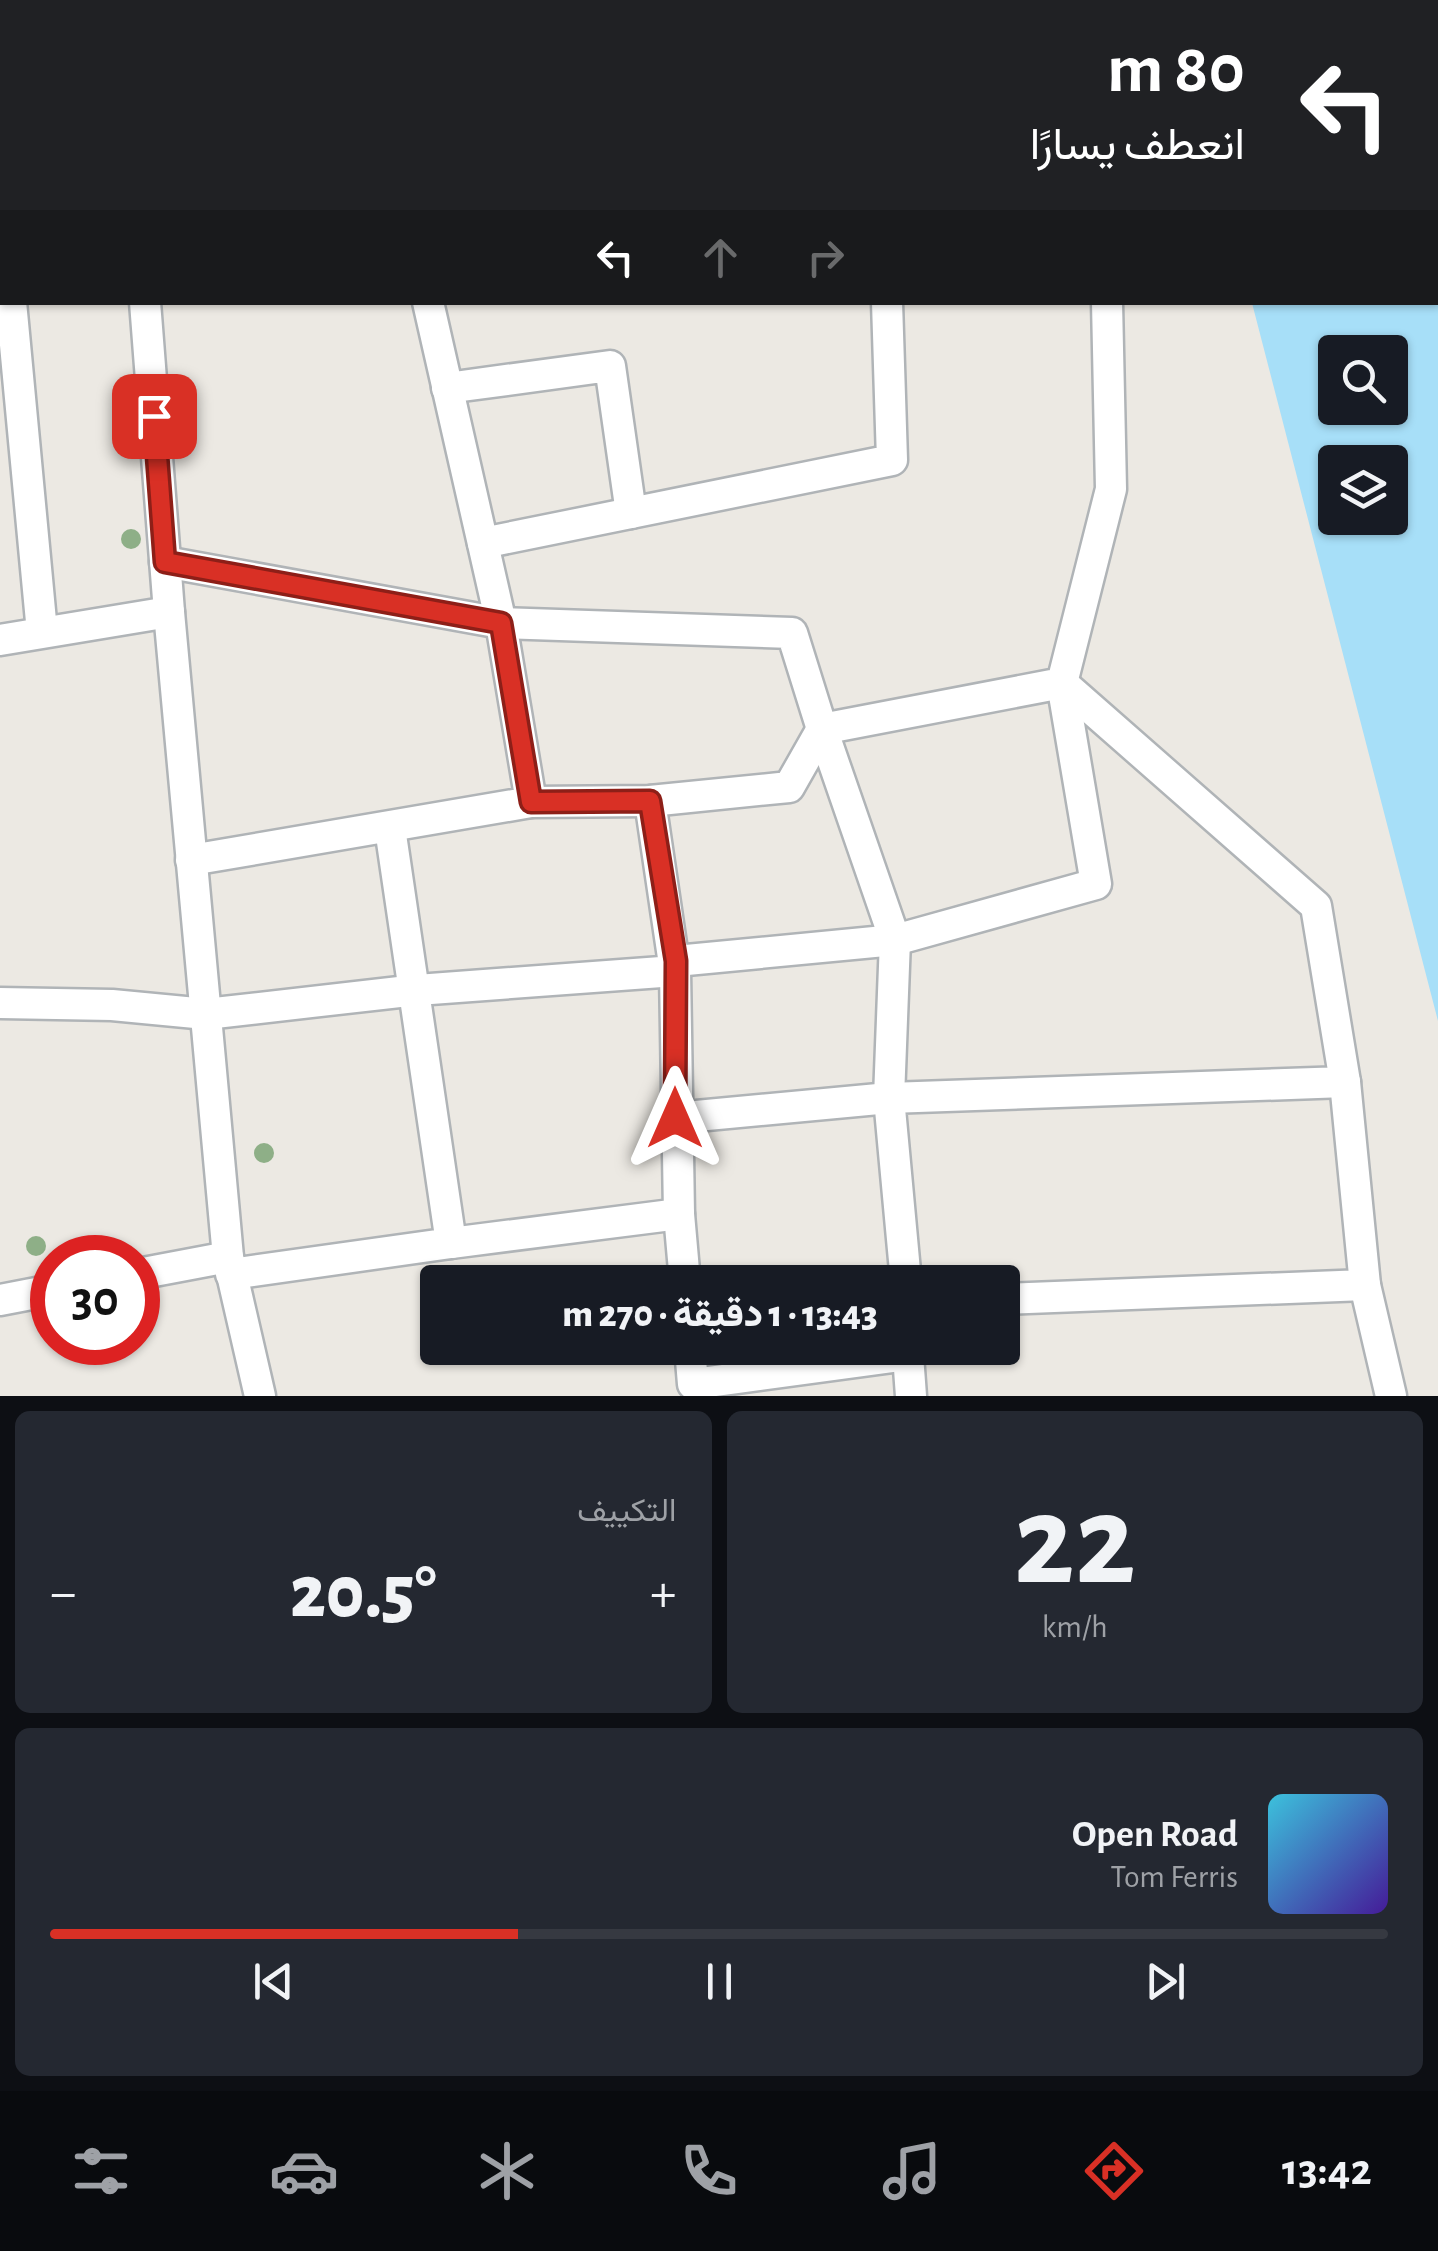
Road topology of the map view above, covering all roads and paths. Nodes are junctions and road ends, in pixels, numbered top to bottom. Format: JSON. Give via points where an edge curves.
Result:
{"nodes":[{"id":1,"x":11,"y":305,"type":"edge"},
{"id":2,"x":155,"y":305,"type":"edge"},
{"id":3,"x":429,"y":305,"type":"edge"},
{"id":4,"x":887,"y":305,"type":"edge"},
{"id":5,"x":1107,"y":305,"type":"edge"},
{"id":6,"x":8,"y":348,"type":"edge"},
{"id":7,"x":447,"y":388,"type":"junction"},
{"id":8,"x":9,"y":396,"type":"edge"},
{"id":9,"x":631,"y":513,"type":"junction"},
{"id":10,"x":483,"y":543,"type":"junction"},
{"id":11,"x":165,"y":562,"type":"junction"},
{"id":12,"x":169,"y":612,"type":"junction"},
{"id":13,"x":501,"y":623,"type":"junction"},
{"id":14,"x":42,"y":632,"type":"junction"},
{"id":15,"x":0,"y":640,"type":"edge"},
{"id":16,"x":1062,"y":683,"type":"junction"},
{"id":17,"x":822,"y":730,"type":"junction"},
{"id":18,"x":650,"y":801,"type":"junction"},
{"id":19,"x":531,"y":802,"type":"junction"},
{"id":20,"x":390,"y":828,"type":"junction"},
{"id":21,"x":191,"y":860,"type":"junction"},
{"id":22,"x":896,"y":940,"type":"junction"},
{"id":23,"x":676,"y":966,"type":"junction"},
{"id":24,"x":417,"y":990,"type":"junction"},
{"id":25,"x":0,"y":1003,"type":"edge"},
{"id":26,"x":206,"y":1014,"type":"junction"},
{"id":27,"x":1345,"y":1082,"type":"junction"},
{"id":28,"x":889,"y":1098,"type":"junction"},
{"id":29,"x":675,"y":1118,"type":"junction"},
{"id":30,"x":679,"y":1214,"type":"junction"},
{"id":31,"x":452,"y":1243,"type":"junction"},
{"id":32,"x":229,"y":1265,"type":"junction"},
{"id":33,"x":684,"y":1265,"type":"edge"},
{"id":34,"x":904,"y":1265,"type":"edge"},
{"id":35,"x":160,"y":1272,"type":"edge"},
{"id":36,"x":1365,"y":1285,"type":"junction"},
{"id":37,"x":30,"y":1294,"type":"edge"},
{"id":38,"x":1020,"y":1298,"type":"edge"},
{"id":39,"x":0,"y":1300,"type":"edge"},
{"id":40,"x":692,"y":1365,"type":"edge"},
{"id":41,"x":831,"y":1365,"type":"edge"},
{"id":42,"x":909,"y":1365,"type":"edge"},
{"id":43,"x":694,"y":1390,"type":"edge"},
{"id":44,"x":260,"y":1396,"type":"edge"},
{"id":45,"x":910,"y":1396,"type":"edge"},
{"id":46,"x":1391,"y":1396,"type":"edge"}],
"edges":[{"from":1,"to":6,"type":"street"},
{"from":2,"to":11,"type":"street"},
{"from":3,"to":7,"type":"street"},
{"from":4,"to":9,"type":"street","via":[[892,460]]},
{"from":5,"to":16,"type":"street","via":[[1111,490]]},
{"from":6,"to":8,"type":"street"},
{"from":7,"to":9,"type":"street","via":[[610,366]]},
{"from":7,"to":10,"type":"street"},
{"from":8,"to":14,"type":"street"},
{"from":9,"to":10,"type":"street"},
{"from":10,"to":13,"type":"street"},
{"from":11,"to":12,"type":"street"},
{"from":11,"to":13,"type":"street"},
{"from":12,"to":14,"type":"street"},
{"from":12,"to":21,"type":"street"},
{"from":13,"to":17,"type":"street","via":[[792,634]]},
{"from":13,"to":19,"type":"street"},
{"from":14,"to":15,"type":"street"},
{"from":16,"to":17,"type":"street"},
{"from":16,"to":22,"type":"street","via":[[1096,884]]},
{"from":16,"to":27,"type":"street","via":[[1316,906]]},
{"from":17,"to":18,"type":"street","via":[[789,788]]},
{"from":17,"to":22,"type":"street"},
{"from":18,"to":19,"type":"street"},
{"from":18,"to":23,"type":"street"},
{"from":19,"to":20,"type":"street"},
{"from":20,"to":21,"type":"street"},
{"from":20,"to":24,"type":"street"},
{"from":21,"to":26,"type":"street"},
{"from":22,"to":23,"type":"street"},
{"from":22,"to":28,"type":"street"},
{"from":23,"to":24,"type":"street"},
{"from":23,"to":29,"type":"street"},
{"from":24,"to":26,"type":"street"},
{"from":24,"to":31,"type":"street"},
{"from":25,"to":26,"type":"street"},
{"from":26,"to":32,"type":"street"},
{"from":27,"to":28,"type":"street"},
{"from":27,"to":36,"type":"street"},
{"from":28,"to":29,"type":"street"},
{"from":28,"to":34,"type":"street"},
{"from":29,"to":30,"type":"street"},
{"from":30,"to":31,"type":"street"},
{"from":30,"to":33,"type":"street"},
{"from":31,"to":32,"type":"street"},
{"from":32,"to":35,"type":"street"},
{"from":32,"to":44,"type":"street"},
{"from":36,"to":38,"type":"street"},
{"from":36,"to":46,"type":"street"},
{"from":37,"to":39,"type":"street"},
{"from":40,"to":43,"type":"street"},
{"from":41,"to":43,"type":"street"},
{"from":42,"to":45,"type":"street"}]}
